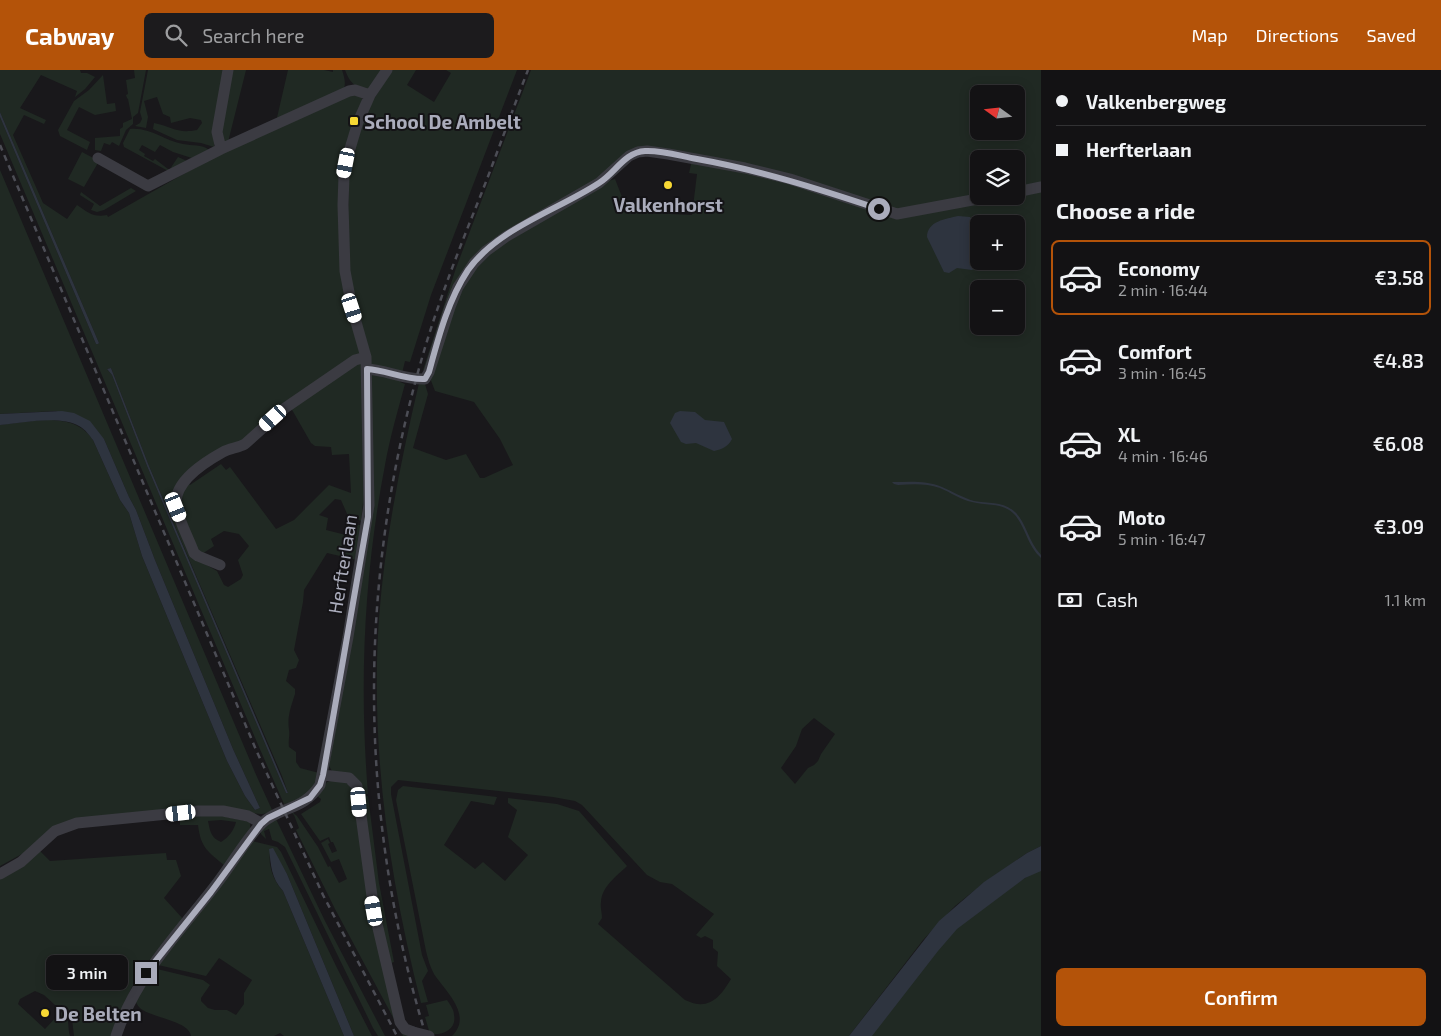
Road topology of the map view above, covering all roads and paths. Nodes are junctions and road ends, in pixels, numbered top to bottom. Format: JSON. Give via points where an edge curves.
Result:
{"nodes":[{"id":1,"x":228,"y":70,"type":"edge"},
{"id":2,"x":387,"y":70,"type":"edge"},
{"id":3,"x":370,"y":95,"type":"junction"},
{"id":4,"x":221,"y":149,"type":"junction"},
{"id":5,"x":98,"y":158,"type":"dead end"},
{"id":6,"x":1041,"y":187,"type":"edge"},
{"id":7,"x":1025,"y":190,"type":"edge"},
{"id":8,"x":970,"y":200,"type":"edge"},
{"id":9,"x":366,"y":357,"type":"junction"},
{"id":10,"x":367,"y":369,"type":"junction"},
{"id":11,"x":220,"y":566,"type":"dead end"},
{"id":12,"x":323,"y":775,"type":"junction"},
{"id":13,"x":261,"y":824,"type":"junction"},
{"id":14,"x":0,"y":874,"type":"edge"},
{"id":15,"x":116,"y":1036,"type":"edge"},
{"id":16,"x":429,"y":1036,"type":"edge"}],
"edges":[{"from":1,"to":4,"type":"street","via":[[217,132]]},
{"from":2,"to":3,"type":"street","name":"Herfterlaan"},
{"from":3,"to":4,"type":"street","via":[[349,91]]},
{"from":3,"to":9,"type":"street","name":"Herfterlaan","via":[[349,152],[342,205],[345,271]]},
{"from":4,"to":5,"type":"street","via":[[148,186]]},
{"from":6,"to":7,"type":"street"},
{"from":8,"to":10,"type":"street","via":[[897,214],[752,170],[668,154],[638,152],[599,183],[501,240],[474,263],[458,287],[425,379]]},
{"from":9,"to":10,"type":"street","name":"Herfterlaan"},
{"from":9,"to":11,"type":"street","via":[[355,360],[285,408],[245,444],[224,452],[182,484],[177,492],[176,507],[194,553]]},
{"from":10,"to":12,"type":"street","name":"Herfterlaan","via":[[368,517]]},
{"from":12,"to":13,"type":"street","name":"Herfterlaan","via":[[310,798]]},
{"from":12,"to":16,"type":"street","bridge":true,"via":[[349,778],[357,786],[369,884],[400,1022],[405,1029]]},
{"from":13,"to":14,"type":"street","via":[[248,816],[223,811],[77,823],[55,831],[21,862]]},
{"from":13,"to":15,"type":"street","name":"Herfterlaan","via":[[146,973],[127,1006]]}]}
